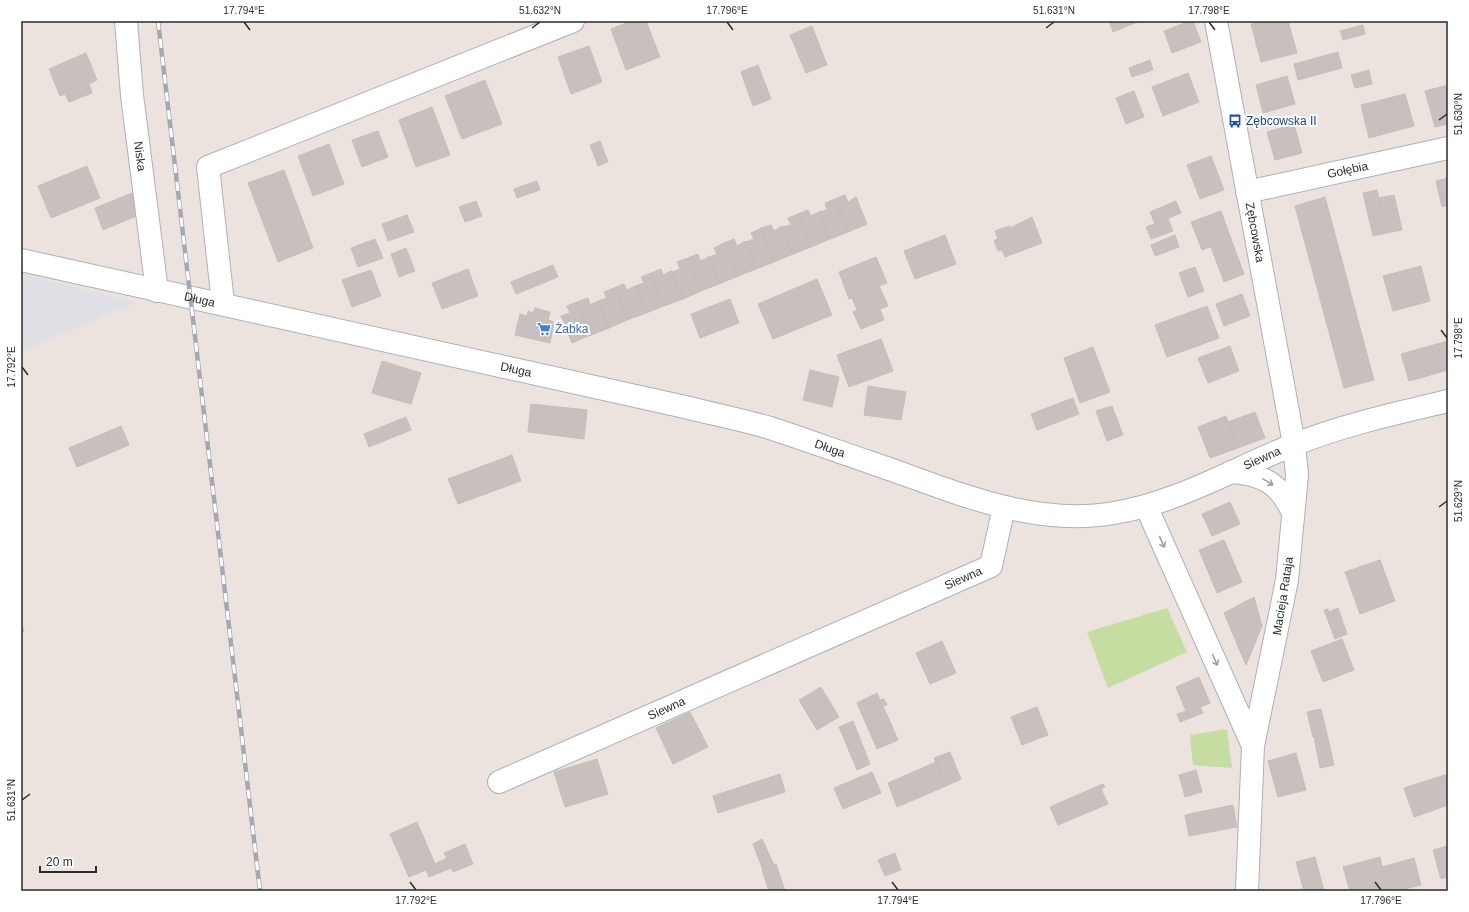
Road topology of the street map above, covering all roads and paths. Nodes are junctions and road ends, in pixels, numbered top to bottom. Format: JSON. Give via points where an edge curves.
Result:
{"nodes":[{"id":1,"x":126,"y":21,"type":"edge"},
{"id":2,"x":573,"y":21,"type":"edge"},
{"id":3,"x":1216,"y":21,"type":"edge"},
{"id":4,"x":1448,"y":148,"type":"edge"},
{"id":5,"x":1247,"y":192,"type":"junction"},
{"id":6,"x":21,"y":260,"type":"edge"},
{"id":7,"x":157,"y":290,"type":"junction"},
{"id":8,"x":224,"y":304,"type":"junction"},
{"id":9,"x":1448,"y":401,"type":"edge"},
{"id":10,"x":1294,"y":444,"type":"junction"},
{"id":11,"x":1231,"y":472,"type":"junction"},
{"id":12,"x":1146,"y":506,"type":"junction"},
{"id":13,"x":1004,"y":507,"type":"junction"},
{"id":14,"x":1293,"y":513,"type":"junction"},
{"id":15,"x":1253,"y":746,"type":"junction"},
{"id":16,"x":499,"y":782,"type":"dead end"},
{"id":17,"x":1247,"y":891,"type":"edge"}],
"edges":[{"from":1,"to":7,"type":"street","name":"Niska","via":[[132,95]]},
{"from":2,"to":8,"type":"street","via":[[208,167]]},
{"from":3,"to":5,"type":"street","name":"Zębcowska"},
{"from":4,"to":5,"type":"street","name":"Gołębia"},
{"from":5,"to":10,"type":"street","name":"Zębcowska"},
{"from":6,"to":7,"type":"street","name":"Długa"},
{"from":7,"to":8,"type":"street","name":"Długa"},
{"from":8,"to":13,"type":"street","name":"Długa","via":[[685,406],[769,428]]},
{"from":9,"to":10,"type":"street","name":"Siewna","via":[[1372,420]]},
{"from":10,"to":11,"type":"street","name":"Siewna"},
{"from":10,"to":14,"type":"street","name":"Macieja Rataja","via":[[1297,475]]},
{"from":11,"to":12,"type":"street","name":"Siewna"},
{"from":11,"to":14,"type":"street","one_way":true,"via":[[1249,473],[1270,483],[1286,498]]},
{"from":12,"to":13,"type":"street","name":"Siewna","via":[[1113,514],[1075,516],[1042,514]]},
{"from":12,"to":15,"type":"street","name":"Macieja Rataja","one_way":true},
{"from":13,"to":16,"type":"street","name":"Siewna","via":[[991,566]]},
{"from":14,"to":15,"type":"street","name":"Macieja Rataja","via":[[1287,580]]},
{"from":15,"to":17,"type":"street","name":"Macieja Rataja"}]}
